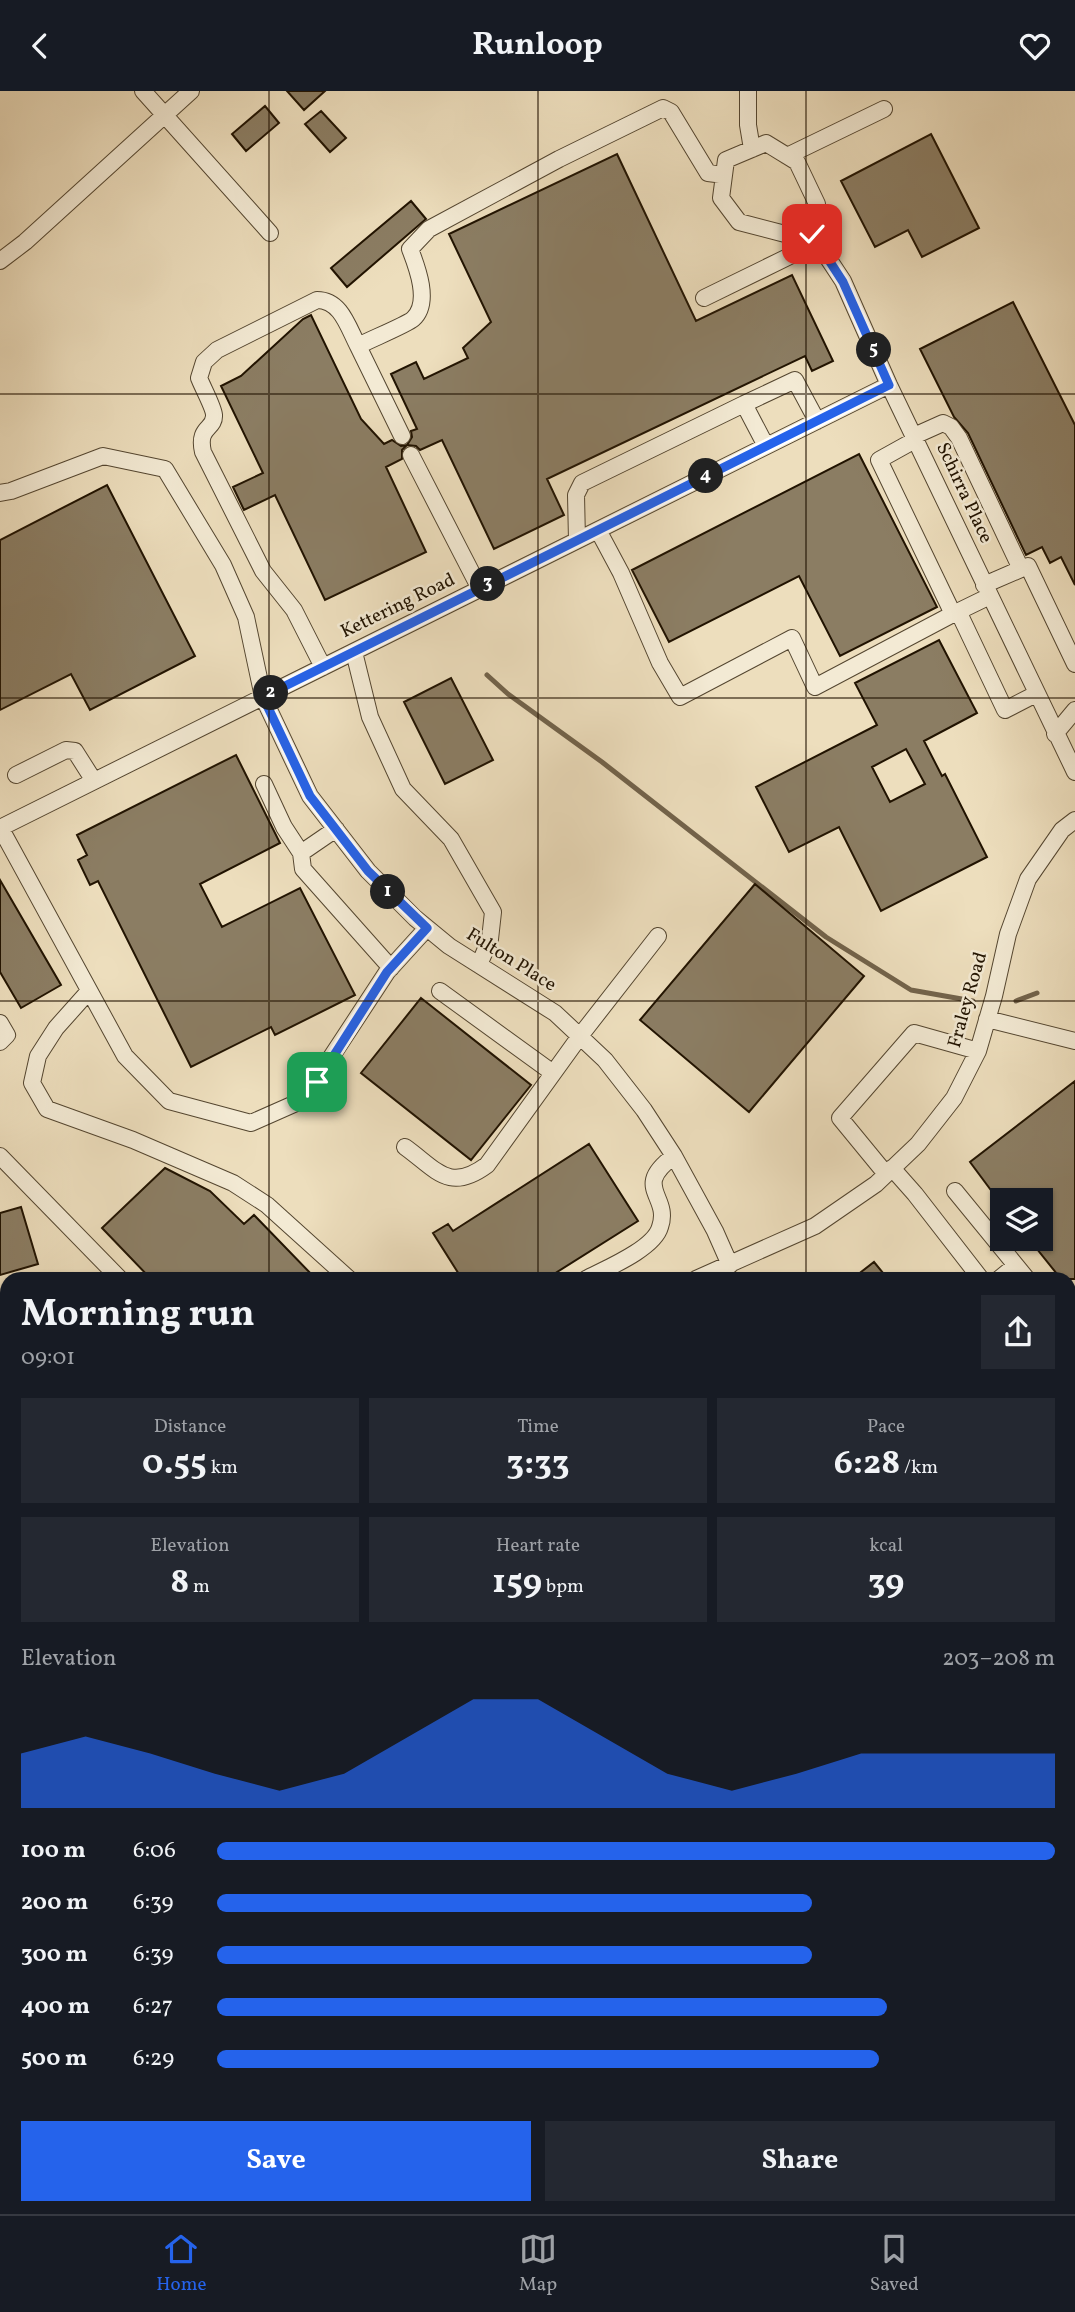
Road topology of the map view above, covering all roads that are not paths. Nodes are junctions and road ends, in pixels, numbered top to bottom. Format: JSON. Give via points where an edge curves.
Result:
{"nodes":[{"id":1,"x":143,"y":91,"type":"edge"},
{"id":2,"x":191,"y":91,"type":"edge"},
{"id":3,"x":748,"y":91,"type":"edge"},
{"id":4,"x":884,"y":109,"type":"dead end"},
{"id":5,"x":164,"y":115,"type":"junction"},
{"id":6,"x":752,"y":149,"type":"junction"},
{"id":7,"x":787,"y":156,"type":"junction"},
{"id":8,"x":724,"y":176,"type":"junction"},
{"id":9,"x":270,"y":233,"type":"dead end"},
{"id":10,"x":812,"y":234,"type":"junction"},
{"id":11,"x":0,"y":261,"type":"edge"},
{"id":12,"x":704,"y":298,"type":"dead end"},
{"id":13,"x":358,"y":346,"type":"junction"},
{"id":14,"x":889,"y":385,"type":"junction"},
{"id":15,"x":744,"y":404,"type":"junction"},
{"id":16,"x":817,"y":421,"type":"junction"},
{"id":17,"x":402,"y":436,"type":"dead end"},
{"id":18,"x":915,"y":438,"type":"junction"},
{"id":19,"x":766,"y":446,"type":"junction"},
{"id":20,"x":411,"y":455,"type":"dead end"},
{"id":21,"x":0,"y":493,"type":"edge"},
{"id":22,"x":598,"y":530,"type":"junction"},
{"id":23,"x":577,"y":540,"type":"junction"},
{"id":24,"x":1021,"y":569,"type":"junction"},
{"id":25,"x":480,"y":589,"type":"junction"},
{"id":26,"x":987,"y":591,"type":"junction"},
{"id":27,"x":955,"y":613,"type":"junction"},
{"id":28,"x":354,"y":652,"type":"junction"},
{"id":29,"x":1075,"y":664,"type":"edge"},
{"id":30,"x":323,"y":667,"type":"junction"},
{"id":31,"x":1036,"y":694,"type":"junction"},
{"id":32,"x":263,"y":697,"type":"junction"},
{"id":33,"x":1075,"y":710,"type":"edge"},
{"id":34,"x":1055,"y":734,"type":"junction"},
{"id":35,"x":1075,"y":772,"type":"edge"},
{"id":36,"x":16,"y":775,"type":"dead end"},
{"id":37,"x":94,"y":781,"type":"junction"},
{"id":38,"x":264,"y":784,"type":"dead end"},
{"id":39,"x":1075,"y":820,"type":"edge"},
{"id":40,"x":0,"y":828,"type":"edge"},
{"id":41,"x":336,"y":829,"type":"junction"},
{"id":42,"x":301,"y":853,"type":"junction"},
{"id":43,"x":427,"y":928,"type":"junction"},
{"id":44,"x":658,"y":936,"type":"dead end"},
{"id":45,"x":479,"y":965,"type":"junction"},
{"id":46,"x":391,"y":968,"type":"junction"},
{"id":47,"x":89,"y":991,"type":"junction"},
{"id":48,"x":440,"y":991,"type":"dead end"},
{"id":49,"x":988,"y":1019,"type":"junction"},
{"id":50,"x":0,"y":1023,"type":"edge"},
{"id":51,"x":580,"y":1036,"type":"junction"},
{"id":52,"x":1075,"y":1041,"type":"edge"},
{"id":53,"x":0,"y":1042,"type":"edge"},
{"id":54,"x":978,"y":1051,"type":"junction"},
{"id":55,"x":553,"y":1073,"type":"junction"},
{"id":56,"x":405,"y":1147,"type":"dead end"},
{"id":57,"x":0,"y":1156,"type":"edge"},
{"id":58,"x":674,"y":1156,"type":"junction"},
{"id":59,"x":889,"y":1171,"type":"junction"},
{"id":60,"x":956,"y":1191,"type":"dead end"},
{"id":61,"x":730,"y":1265,"type":"junction"},
{"id":62,"x":1015,"y":1266,"type":"junction"},
{"id":63,"x":113,"y":1272,"type":"edge"},
{"id":64,"x":341,"y":1272,"type":"edge"},
{"id":65,"x":599,"y":1272,"type":"edge"},
{"id":66,"x":713,"y":1272,"type":"edge"},
{"id":67,"x":975,"y":1272,"type":"edge"},
{"id":68,"x":1008,"y":1272,"type":"edge"},
{"id":69,"x":1021,"y":1272,"type":"edge"}],
"edges":[{"from":1,"to":5,"type":"street"},
{"from":2,"to":5,"type":"street"},
{"from":3,"to":6,"type":"street"},
{"from":4,"to":7,"type":"street"},
{"from":5,"to":9,"type":"street"},
{"from":5,"to":11,"type":"street"},
{"from":6,"to":7,"type":"street","via":[[766,143]]},
{"from":6,"to":8,"type":"street","via":[[726,160]]},
{"from":7,"to":10,"type":"street","via":[[797,162],[817,204]]},
{"from":8,"to":10,"type":"street","via":[[721,198],[739,222],[789,235]]},
{"from":8,"to":13,"type":"street","via":[[708,173],[671,113],[663,108],[655,111],[429,229],[410,249],[421,286],[421,306],[414,319]]},
{"from":10,"to":12,"type":"street","via":[[796,253]]},
{"from":10,"to":14,"type":"street","name":"Schirra Place","via":[[843,282]]},
{"from":13,"to":17,"type":"street"},
{"from":13,"to":30,"type":"street","via":[[336,306],[317,300],[217,350],[204,362],[199,378],[215,414],[201,439],[204,452],[263,571],[294,610]]},
{"from":14,"to":16,"type":"street","name":"Kettering Road"},
{"from":14,"to":18,"type":"street","name":"Schirra Place"},
{"from":15,"to":16,"type":"street","via":[[795,380]]},
{"from":15,"to":19,"type":"street"},
{"from":15,"to":23,"type":"street","via":[[582,483],[576,495]]},
{"from":16,"to":19,"type":"street","name":"Kettering Road"},
{"from":18,"to":24,"type":"street","via":[[943,423],[951,427]]},
{"from":18,"to":26,"type":"street","name":"Schirra Place"},
{"from":18,"to":27,"type":"street","via":[[879,460]]},
{"from":19,"to":22,"type":"street","name":"Kettering Road"},
{"from":20,"to":25,"type":"street"},
{"from":21,"to":32,"type":"street","name":"Fulton Place","via":[[103,456],[165,469],[223,565],[246,617]]},
{"from":22,"to":23,"type":"street","name":"Kettering Road"},
{"from":22,"to":27,"type":"street","via":[[680,697],[792,638],[815,687]]},
{"from":23,"to":25,"type":"street","name":"Kettering Road"},
{"from":24,"to":26,"type":"street"},
{"from":24,"to":29,"type":"street","via":[[1028,566]]},
{"from":25,"to":28,"type":"street","name":"Kettering Road"},
{"from":26,"to":27,"type":"street"},
{"from":26,"to":31,"type":"street","name":"Schirra Place"},
{"from":27,"to":31,"type":"street","via":[[1005,710]]},
{"from":28,"to":30,"type":"street","name":"Kettering Road"},
{"from":28,"to":45,"type":"street","via":[[370,717],[403,789],[451,839],[493,912],[490,939]]},
{"from":30,"to":32,"type":"street","name":"Kettering Road"},
{"from":31,"to":34,"type":"street","name":"Schirra Place"},
{"from":32,"to":37,"type":"street","name":"Kettering Road"},
{"from":32,"to":41,"type":"street","name":"Fulton Place","via":[[310,796]]},
{"from":33,"to":34,"type":"street"},
{"from":34,"to":35,"type":"street","name":"Schirra Place"},
{"from":36,"to":37,"type":"street","via":[[66,750],[75,751]]},
{"from":37,"to":40,"type":"street","name":"Kettering Road"},
{"from":38,"to":42,"type":"street"},
{"from":39,"to":49,"type":"street","name":"Fraley Road","via":[[1062,830],[1028,879],[1008,934]]},
{"from":40,"to":47,"type":"street"},
{"from":41,"to":42,"type":"street"},
{"from":41,"to":43,"type":"street","name":"Fulton Place","via":[[368,871]]},
{"from":42,"to":46,"type":"street","via":[[303,869]]},
{"from":43,"to":45,"type":"street","name":"Fulton Place"},
{"from":43,"to":46,"type":"street"},
{"from":44,"to":51,"type":"street"},
{"from":45,"to":51,"type":"street","name":"Fulton Place","via":[[555,1013]]},
{"from":46,"to":47,"type":"street","via":[[303,1100],[251,1123],[169,1101],[125,1056]]},
{"from":47,"to":64,"type":"street","via":[[38,1056],[32,1083],[47,1109],[233,1183],[267,1205]]},
{"from":48,"to":55,"type":"street"},
{"from":49,"to":52,"type":"street"},
{"from":49,"to":54,"type":"street","name":"Fraley Road"},
{"from":50,"to":53,"type":"street","via":[[7,1035]]},
{"from":51,"to":55,"type":"street"},
{"from":51,"to":58,"type":"street","name":"Fulton Place","via":[[606,1061]]},
{"from":54,"to":59,"type":"street","name":"Fraley Road","via":[[954,1098],[918,1144]]},
{"from":54,"to":59,"type":"street","via":[[914,1033],[840,1118]]},
{"from":55,"to":56,"type":"street","via":[[487,1165],[472,1176],[446,1177]]},
{"from":57,"to":63,"type":"street"},
{"from":58,"to":61,"type":"street","name":"Fulton Place"},
{"from":58,"to":65,"type":"street","via":[[653,1178],[662,1212],[660,1228],[634,1254]]},
{"from":59,"to":61,"type":"street","name":"Fraley Road","via":[[815,1226]]},
{"from":59,"to":67,"type":"street"},
{"from":60,"to":62,"type":"street"},
{"from":61,"to":66,"type":"street","name":"Fraley Road"},
{"from":62,"to":68,"type":"street"},
{"from":62,"to":69,"type":"street"}]}
